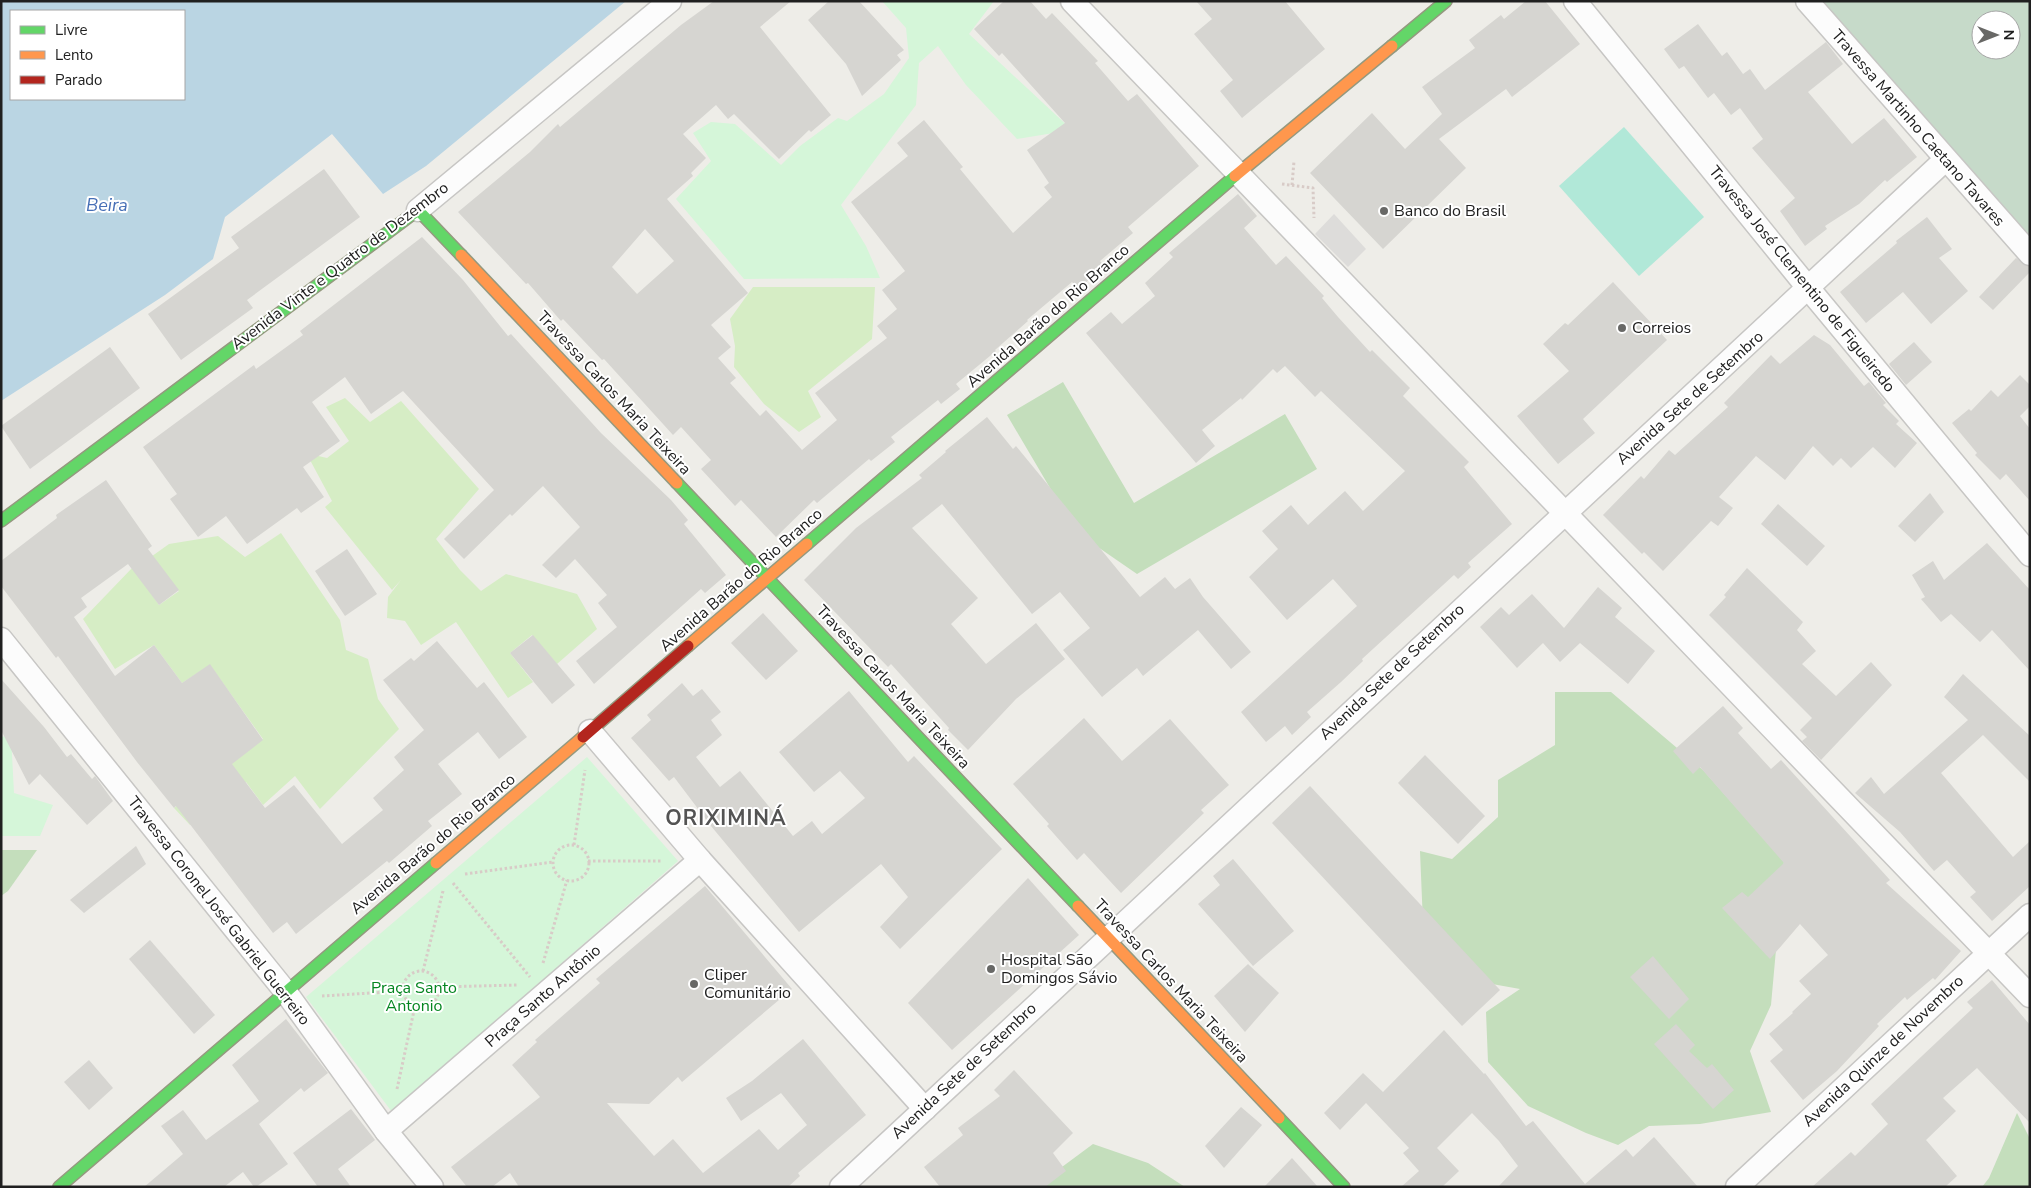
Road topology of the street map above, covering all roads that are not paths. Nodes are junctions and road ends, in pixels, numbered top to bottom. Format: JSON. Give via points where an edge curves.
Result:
{"nodes":[{"id":1,"x":670,"y":1,"type":"edge"},
{"id":2,"x":1072,"y":1,"type":"edge"},
{"id":3,"x":1446,"y":1,"type":"edge"},
{"id":4,"x":1576,"y":1,"type":"edge"},
{"id":5,"x":1807,"y":1,"type":"edge"},
{"id":6,"x":1946,"y":160,"type":"junction"},
{"id":7,"x":1239,"y":172,"type":"junction"},
{"id":8,"x":418,"y":210,"type":"junction"},
{"id":9,"x":2030,"y":254,"type":"edge"},
{"id":10,"x":1809,"y":289,"type":"junction"},
{"id":11,"x":1565,"y":512,"type":"junction"},
{"id":12,"x":1,"y":521,"type":"edge"},
{"id":13,"x":2030,"y":555,"type":"edge"},
{"id":14,"x":768,"y":578,"type":"junction"},
{"id":15,"x":1,"y":639,"type":"edge"},
{"id":16,"x":590,"y":731,"type":"junction"},
{"id":17,"x":700,"y":860,"type":"junction"},
{"id":18,"x":2030,"y":915,"type":"edge"},
{"id":19,"x":1107,"y":937,"type":"junction"},
{"id":20,"x":1989,"y":954,"type":"junction"},
{"id":21,"x":285,"y":991,"type":"junction"},
{"id":22,"x":2030,"y":996,"type":"edge"},
{"id":23,"x":925,"y":1109,"type":"junction"},
{"id":24,"x":386,"y":1131,"type":"junction"},
{"id":25,"x":59,"y":1187,"type":"edge"},
{"id":26,"x":432,"y":1187,"type":"edge"},
{"id":27,"x":841,"y":1187,"type":"edge"},
{"id":28,"x":1344,"y":1187,"type":"edge"},
{"id":29,"x":1737,"y":1187,"type":"edge"}],
"edges":[{"from":1,"to":8,"type":"street","name":"Avenida Vinte e Quatro de Dezembro"},
{"from":2,"to":7,"type":"street"},
{"from":3,"to":7,"type":"street","name":"Avenida Barão do Rio Branco"},
{"from":4,"to":10,"type":"street","name":"Travessa José Clementino de Figueiredo"},
{"from":5,"to":6,"type":"street","name":"Travessa Martinho Caetano Tavares"},
{"from":6,"to":9,"type":"street","name":"Travessa Martinho Caetano Tavares"},
{"from":6,"to":10,"type":"street","name":"Avenida Sete de Setembro"},
{"from":7,"to":11,"type":"street"},
{"from":7,"to":14,"type":"street","name":"Avenida Barão do Rio Branco"},
{"from":8,"to":12,"type":"street","name":"Avenida Vinte e Quatro de Dezembro"},
{"from":8,"to":14,"type":"street","name":"Travessa Carlos Maria Teixeira"},
{"from":10,"to":11,"type":"street","name":"Avenida Sete de Setembro"},
{"from":10,"to":13,"type":"street","name":"Travessa José Clementino de Figueiredo"},
{"from":11,"to":19,"type":"street","name":"Avenida Sete de Setembro"},
{"from":11,"to":20,"type":"street"},
{"from":14,"to":16,"type":"street","name":"Avenida Barão do Rio Branco"},
{"from":14,"to":19,"type":"street","name":"Travessa Carlos Maria Teixeira"},
{"from":15,"to":21,"type":"street","name":"Travessa Coronel José Gabriel Guerreiro"},
{"from":16,"to":17,"type":"street"},
{"from":16,"to":21,"type":"street","name":"Avenida Barão do Rio Branco"},
{"from":17,"to":23,"type":"street"},
{"from":17,"to":24,"type":"street","name":"Praça Santo Antônio"},
{"from":18,"to":20,"type":"street","name":"Avenida Quinze de Novembro"},
{"from":19,"to":23,"type":"street","name":"Avenida Sete de Setembro"},
{"from":19,"to":28,"type":"street","name":"Travessa Carlos Maria Teixeira"},
{"from":20,"to":22,"type":"street"},
{"from":20,"to":29,"type":"street","name":"Avenida Quinze de Novembro"},
{"from":21,"to":24,"type":"street","name":"Travessa Coronel José Gabriel Guerreiro"},
{"from":21,"to":25,"type":"street","name":"Avenida Barão do Rio Branco"},
{"from":23,"to":27,"type":"street","name":"Avenida Sete de Setembro"},
{"from":24,"to":26,"type":"street","name":"Travessa Coronel José Gabriel Guerreiro"}]}
